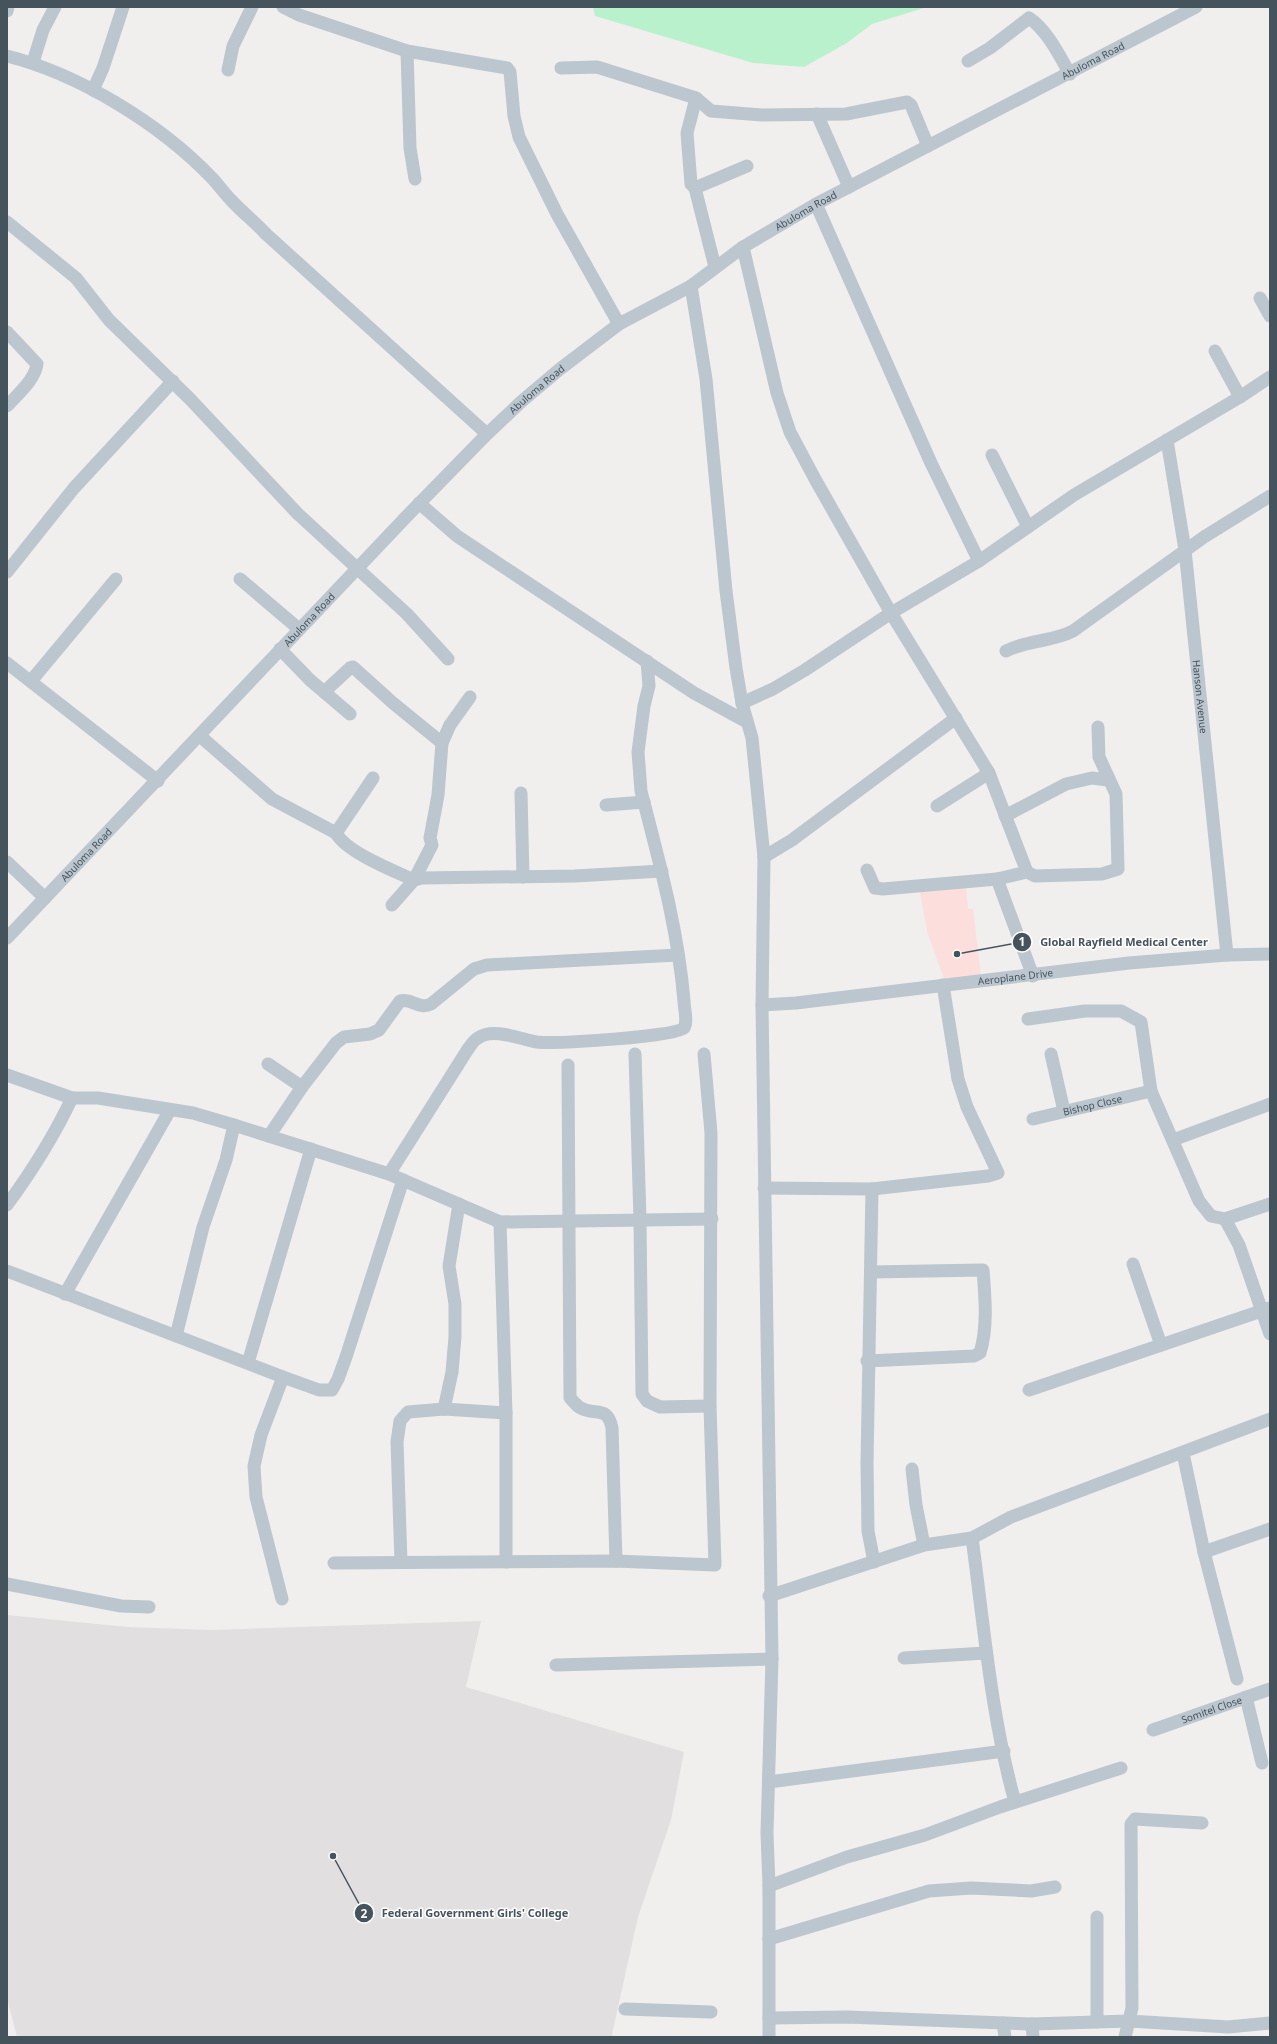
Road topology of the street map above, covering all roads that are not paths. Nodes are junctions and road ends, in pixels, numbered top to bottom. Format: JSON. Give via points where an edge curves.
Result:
{"nodes":[{"id":1,"x":8,"y":7,"type":"edge"},
{"id":2,"x":55,"y":7,"type":"edge"},
{"id":3,"x":124,"y":7,"type":"edge"},
{"id":4,"x":252,"y":7,"type":"edge"},
{"id":5,"x":283,"y":7,"type":"edge"},
{"id":6,"x":1196,"y":7,"type":"edge"},
{"id":7,"x":7,"y":11,"type":"edge"},
{"id":8,"x":406,"y":51,"type":"junction"},
{"id":9,"x":7,"y":56,"type":"edge"},
{"id":10,"x":968,"y":61,"type":"dead end"},
{"id":11,"x":33,"y":62,"type":"junction"},
{"id":12,"x":562,"y":68,"type":"dead end"},
{"id":13,"x":228,"y":70,"type":"dead end"},
{"id":14,"x":1070,"y":74,"type":"junction"},
{"id":15,"x":93,"y":90,"type":"junction"},
{"id":16,"x":696,"y":98,"type":"junction"},
{"id":17,"x":817,"y":114,"type":"junction"},
{"id":18,"x":928,"y":146,"type":"junction"},
{"id":19,"x":747,"y":166,"type":"dead end"},
{"id":20,"x":415,"y":179,"type":"dead end"},
{"id":21,"x":849,"y":187,"type":"junction"},
{"id":22,"x":695,"y":188,"type":"junction"},
{"id":23,"x":816,"y":204,"type":"junction"},
{"id":24,"x":7,"y":222,"type":"edge"},
{"id":25,"x":743,"y":247,"type":"junction"},
{"id":26,"x":715,"y":267,"type":"junction"},
{"id":27,"x":691,"y":286,"type":"junction"},
{"id":28,"x":1260,"y":298,"type":"dead end"},
{"id":29,"x":1270,"y":316,"type":"edge"},
{"id":30,"x":619,"y":324,"type":"junction"},
{"id":31,"x":7,"y":332,"type":"edge"},
{"id":32,"x":1215,"y":351,"type":"dead end"},
{"id":33,"x":1270,"y":378,"type":"edge"},
{"id":34,"x":173,"y":381,"type":"junction"},
{"id":35,"x":1240,"y":397,"type":"junction"},
{"id":36,"x":7,"y":406,"type":"edge"},
{"id":37,"x":487,"y":434,"type":"junction"},
{"id":38,"x":1167,"y":440,"type":"junction"},
{"id":39,"x":992,"y":455,"type":"dead end"},
{"id":40,"x":1270,"y":496,"type":"edge"},
{"id":41,"x":419,"y":503,"type":"junction"},
{"id":42,"x":1028,"y":527,"type":"junction"},
{"id":43,"x":1185,"y":550,"type":"junction"},
{"id":44,"x":979,"y":561,"type":"junction"},
{"id":45,"x":357,"y":567,"type":"junction"},
{"id":46,"x":7,"y":572,"type":"edge"},
{"id":47,"x":116,"y":579,"type":"dead end"},
{"id":48,"x":240,"y":579,"type":"dead end"},
{"id":49,"x":891,"y":613,"type":"junction"},
{"id":50,"x":299,"y":629,"type":"junction"},
{"id":51,"x":280,"y":649,"type":"junction"},
{"id":52,"x":1006,"y":651,"type":"dead end"},
{"id":53,"x":448,"y":659,"type":"dead end"},
{"id":54,"x":647,"y":661,"type":"junction"},
{"id":55,"x":7,"y":663,"type":"edge"},
{"id":56,"x":673,"y":678,"type":"junction"},
{"id":57,"x":31,"y":681,"type":"junction"},
{"id":58,"x":649,"y":686,"type":"junction"},
{"id":59,"x":324,"y":692,"type":"junction"},
{"id":60,"x":470,"y":697,"type":"dead end"},
{"id":61,"x":742,"y":703,"type":"junction"},
{"id":62,"x":350,"y":714,"type":"dead end"},
{"id":63,"x":956,"y":718,"type":"junction"},
{"id":64,"x":747,"y":722,"type":"junction"},
{"id":65,"x":1098,"y":727,"type":"dead end"},
{"id":66,"x":200,"y":736,"type":"junction"},
{"id":67,"x":442,"y":743,"type":"junction"},
{"id":68,"x":989,"y":773,"type":"junction"},
{"id":69,"x":373,"y":778,"type":"dead end"},
{"id":70,"x":1108,"y":780,"type":"junction"},
{"id":71,"x":158,"y":781,"type":"junction"},
{"id":72,"x":521,"y":793,"type":"dead end"},
{"id":73,"x":644,"y":802,"type":"junction"},
{"id":74,"x":606,"y":805,"type":"dead end"},
{"id":75,"x":937,"y":806,"type":"dead end"},
{"id":76,"x":1005,"y":816,"type":"junction"},
{"id":77,"x":336,"y":833,"type":"junction"},
{"id":78,"x":764,"y":857,"type":"junction"},
{"id":79,"x":7,"y":862,"type":"edge"},
{"id":80,"x":867,"y":870,"type":"dead end"},
{"id":81,"x":662,"y":871,"type":"junction"},
{"id":82,"x":1027,"y":872,"type":"junction"},
{"id":83,"x":523,"y":877,"type":"junction"},
{"id":84,"x":997,"y":879,"type":"junction"},
{"id":85,"x":414,"y":880,"type":"junction"},
{"id":86,"x":45,"y":898,"type":"junction"},
{"id":87,"x":392,"y":905,"type":"dead end"},
{"id":88,"x":7,"y":938,"type":"edge"},
{"id":89,"x":1270,"y":954,"type":"edge"},
{"id":90,"x":678,"y":955,"type":"junction"},
{"id":91,"x":1227,"y":955,"type":"junction"},
{"id":92,"x":1033,"y":976,"type":"junction"},
{"id":93,"x":943,"y":985,"type":"junction"},
{"id":94,"x":762,"y":1005,"type":"junction"},
{"id":95,"x":1028,"y":1019,"type":"dead end"},
{"id":96,"x":635,"y":1054,"type":"dead end"},
{"id":97,"x":704,"y":1054,"type":"dead end"},
{"id":98,"x":1051,"y":1054,"type":"dead end"},
{"id":99,"x":268,"y":1064,"type":"dead end"},
{"id":100,"x":568,"y":1065,"type":"dead end"},
{"id":101,"x":7,"y":1075,"type":"edge"},
{"id":102,"x":302,"y":1087,"type":"junction"},
{"id":103,"x":1151,"y":1091,"type":"junction"},
{"id":104,"x":72,"y":1098,"type":"junction"},
{"id":105,"x":1270,"y":1104,"type":"edge"},
{"id":106,"x":170,"y":1110,"type":"junction"},
{"id":107,"x":1064,"y":1111,"type":"junction"},
{"id":108,"x":1033,"y":1119,"type":"dead end"},
{"id":109,"x":234,"y":1124,"type":"junction"},
{"id":110,"x":269,"y":1136,"type":"junction"},
{"id":111,"x":1173,"y":1140,"type":"junction"},
{"id":112,"x":310,"y":1149,"type":"junction"},
{"id":113,"x":389,"y":1174,"type":"junction"},
{"id":114,"x":403,"y":1180,"type":"junction"},
{"id":115,"x":764,"y":1188,"type":"junction"},
{"id":116,"x":872,"y":1189,"type":"junction"},
{"id":117,"x":459,"y":1204,"type":"junction"},
{"id":118,"x":1270,"y":1204,"type":"edge"},
{"id":119,"x":7,"y":1205,"type":"edge"},
{"id":120,"x":712,"y":1219,"type":"junction"},
{"id":121,"x":1225,"y":1219,"type":"junction"},
{"id":122,"x":640,"y":1220,"type":"junction"},
{"id":123,"x":500,"y":1222,"type":"junction"},
{"id":124,"x":568,"y":1222,"type":"junction"},
{"id":125,"x":1133,"y":1264,"type":"dead end"},
{"id":126,"x":7,"y":1270,"type":"edge"},
{"id":127,"x":871,"y":1272,"type":"junction"},
{"id":128,"x":64,"y":1294,"type":"junction"},
{"id":129,"x":1266,"y":1309,"type":"edge"},
{"id":130,"x":1270,"y":1334,"type":"edge"},
{"id":131,"x":176,"y":1336,"type":"junction"},
{"id":132,"x":1161,"y":1345,"type":"junction"},
{"id":133,"x":867,"y":1361,"type":"junction"},
{"id":134,"x":248,"y":1363,"type":"junction"},
{"id":135,"x":283,"y":1377,"type":"junction"},
{"id":136,"x":1029,"y":1390,"type":"dead end"},
{"id":137,"x":710,"y":1406,"type":"junction"},
{"id":138,"x":444,"y":1409,"type":"junction"},
{"id":139,"x":506,"y":1413,"type":"junction"},
{"id":140,"x":1270,"y":1419,"type":"edge"},
{"id":141,"x":1183,"y":1453,"type":"junction"},
{"id":142,"x":912,"y":1469,"type":"dead end"},
{"id":143,"x":1270,"y":1529,"type":"edge"},
{"id":144,"x":972,"y":1538,"type":"junction"},
{"id":145,"x":924,"y":1545,"type":"junction"},
{"id":146,"x":1204,"y":1552,"type":"junction"},
{"id":147,"x":616,"y":1561,"type":"junction"},
{"id":148,"x":401,"y":1562,"type":"junction"},
{"id":149,"x":506,"y":1562,"type":"junction"},
{"id":150,"x":874,"y":1562,"type":"junction"},
{"id":151,"x":334,"y":1563,"type":"dead end"},
{"id":152,"x":7,"y":1584,"type":"edge"},
{"id":153,"x":769,"y":1596,"type":"junction"},
{"id":154,"x":282,"y":1599,"type":"dead end"},
{"id":155,"x":149,"y":1607,"type":"dead end"},
{"id":156,"x":985,"y":1653,"type":"junction"},
{"id":157,"x":904,"y":1658,"type":"dead end"},
{"id":158,"x":772,"y":1659,"type":"junction"},
{"id":159,"x":556,"y":1665,"type":"dead end"},
{"id":160,"x":1237,"y":1679,"type":"dead end"},
{"id":161,"x":1270,"y":1689,"type":"edge"},
{"id":162,"x":1246,"y":1697,"type":"junction"},
{"id":163,"x":1153,"y":1730,"type":"dead end"},
{"id":164,"x":1004,"y":1751,"type":"junction"},
{"id":165,"x":1262,"y":1763,"type":"dead end"},
{"id":166,"x":1121,"y":1768,"type":"dead end"},
{"id":167,"x":769,"y":1782,"type":"junction"},
{"id":168,"x":1015,"y":1802,"type":"junction"},
{"id":169,"x":1202,"y":1822,"type":"dead end"},
{"id":170,"x":769,"y":1886,"type":"junction"},
{"id":171,"x":1055,"y":1887,"type":"dead end"},
{"id":172,"x":1097,"y":1917,"type":"dead end"},
{"id":173,"x":770,"y":1939,"type":"junction"},
{"id":174,"x":625,"y":2009,"type":"dead end"},
{"id":175,"x":711,"y":2012,"type":"dead end"},
{"id":176,"x":769,"y":2018,"type":"junction"},
{"id":177,"x":1097,"y":2022,"type":"junction"},
{"id":178,"x":1129,"y":2022,"type":"junction"},
{"id":179,"x":1004,"y":2023,"type":"junction"},
{"id":180,"x":1270,"y":2023,"type":"edge"},
{"id":181,"x":1032,"y":2031,"type":"edge"},
{"id":182,"x":1221,"y":2032,"type":"edge"},
{"id":183,"x":769,"y":2037,"type":"edge"},
{"id":184,"x":1005,"y":2037,"type":"edge"},
{"id":185,"x":1125,"y":2037,"type":"edge"}],
"edges":[{"from":1,"to":7,"type":"street"},
{"from":2,"to":11,"type":"street","via":[[43,30]]},
{"from":3,"to":15,"type":"street"},
{"from":4,"to":13,"type":"street","via":[[233,46]]},
{"from":5,"to":8,"type":"street","via":[[299,15]]},
{"from":6,"to":14,"type":"street","name":"Abuloma Road"},
{"from":8,"to":20,"type":"street","via":[[410,148]]},
{"from":8,"to":30,"type":"street","via":[[507,68],[510,72],[514,116],[519,137],[557,214]]},
{"from":9,"to":11,"type":"street"},
{"from":10,"to":14,"type":"street","via":[[990,48],[1029,18],[1053,46]]},
{"from":11,"to":15,"type":"street"},
{"from":12,"to":16,"type":"street","via":[[597,68]]},
{"from":14,"to":18,"type":"street","name":"Abuloma Road"},
{"from":15,"to":37,"type":"street","via":[[134,113],[188,156],[266,234]]},
{"from":16,"to":17,"type":"street","via":[[711,110],[762,115]]},
{"from":16,"to":22,"type":"street","via":[[687,133],[691,184]]},
{"from":17,"to":18,"type":"street","via":[[846,114],[907,102],[911,105]]},
{"from":17,"to":21,"type":"street"},
{"from":18,"to":21,"type":"street","name":"Abuloma Road"},
{"from":19,"to":22,"type":"street"},
{"from":21,"to":23,"type":"street","name":"Abuloma Road"},
{"from":22,"to":26,"type":"street"},
{"from":23,"to":25,"type":"street","name":"Abuloma Road"},
{"from":23,"to":44,"type":"street","via":[[932,463]]},
{"from":24,"to":34,"type":"street","via":[[76,278],[109,320]]},
{"from":25,"to":26,"type":"street","name":"Abuloma Road"},
{"from":25,"to":49,"type":"street","via":[[777,393],[790,432]]},
{"from":26,"to":27,"type":"street","name":"Abuloma Road"},
{"from":27,"to":30,"type":"street","name":"Abuloma Road"},
{"from":27,"to":61,"type":"street","via":[[705,372],[726,590]]},
{"from":28,"to":29,"type":"street"},
{"from":30,"to":37,"type":"street","name":"Abuloma Road","via":[[532,392]]},
{"from":31,"to":36,"type":"street","via":[[37,364],[31,378]]},
{"from":32,"to":35,"type":"street"},
{"from":33,"to":35,"type":"street"},
{"from":34,"to":45,"type":"street","via":[[298,514]]},
{"from":34,"to":46,"type":"street","via":[[74,488]]},
{"from":35,"to":38,"type":"street"},
{"from":37,"to":41,"type":"street","name":"Abuloma Road"},
{"from":38,"to":42,"type":"street","via":[[1074,495]]},
{"from":38,"to":43,"type":"street","name":"Hanson Avenue"},
{"from":39,"to":42,"type":"street"},
{"from":40,"to":43,"type":"street"},
{"from":41,"to":45,"type":"street","name":"Abuloma Road"},
{"from":41,"to":54,"type":"street","via":[[478,550]]},
{"from":42,"to":44,"type":"street"},
{"from":43,"to":52,"type":"street","via":[[1073,631],[1059,638],[1016,646]]},
{"from":43,"to":91,"type":"street","name":"Hanson Avenue"},
{"from":44,"to":49,"type":"street"},
{"from":45,"to":50,"type":"street","name":"Abuloma Road"},
{"from":45,"to":53,"type":"street","via":[[407,614]]},
{"from":47,"to":57,"type":"street"},
{"from":48,"to":50,"type":"street"},
{"from":49,"to":61,"type":"street","via":[[786,682]]},
{"from":49,"to":63,"type":"street"},
{"from":50,"to":51,"type":"street","name":"Abuloma Road"},
{"from":51,"to":59,"type":"street"},
{"from":51,"to":66,"type":"street","name":"Abuloma Road"},
{"from":54,"to":56,"type":"street"},
{"from":54,"to":58,"type":"street"},
{"from":55,"to":57,"type":"street"},
{"from":56,"to":58,"type":"street"},
{"from":56,"to":64,"type":"street","via":[[701,697]]},
{"from":57,"to":71,"type":"street"},
{"from":58,"to":73,"type":"street","via":[[638,752]]},
{"from":59,"to":62,"type":"street"},
{"from":59,"to":67,"type":"street","via":[[353,668]]},
{"from":60,"to":67,"type":"street","via":[[450,725]]},
{"from":61,"to":64,"type":"street"},
{"from":63,"to":68,"type":"street"},
{"from":63,"to":78,"type":"street","via":[[792,840]]},
{"from":64,"to":78,"type":"street","via":[[753,748]]},
{"from":65,"to":70,"type":"street","via":[[1100,757]]},
{"from":66,"to":71,"type":"street","name":"Abuloma Road"},
{"from":66,"to":77,"type":"street","via":[[272,799]]},
{"from":67,"to":85,"type":"street","via":[[438,795],[430,838],[432,845]]},
{"from":68,"to":75,"type":"street"},
{"from":68,"to":76,"type":"street"},
{"from":69,"to":77,"type":"street"},
{"from":70,"to":76,"type":"street","via":[[1092,778],[1066,784]]},
{"from":70,"to":82,"type":"street","via":[[1116,794],[1118,869],[1102,874],[1062,876],[1035,876]]},
{"from":71,"to":86,"type":"street","name":"Abuloma Road"},
{"from":72,"to":83,"type":"street"},
{"from":73,"to":74,"type":"street"},
{"from":73,"to":81,"type":"street"},
{"from":76,"to":82,"type":"street"},
{"from":77,"to":85,"type":"street","via":[[339,839],[371,860]]},
{"from":78,"to":94,"type":"street"},
{"from":79,"to":86,"type":"street"},
{"from":80,"to":84,"type":"street","via":[[874,888],[945,885]]},
{"from":81,"to":83,"type":"street"},
{"from":81,"to":90,"type":"street","via":[[675,927]]},
{"from":82,"to":84,"type":"street"},
{"from":83,"to":85,"type":"street"},
{"from":84,"to":92,"type":"street"},
{"from":85,"to":87,"type":"street"},
{"from":86,"to":88,"type":"street","name":"Abuloma Road"},
{"from":89,"to":91,"type":"street","name":"Aeroplane Drive"},
{"from":90,"to":102,"type":"street","via":[[487,965],[474,969],[430,1004],[419,1006],[411,1001],[400,1001],[379,1030],[370,1034],[344,1037],[336,1043]]},
{"from":90,"to":113,"type":"street","via":[[684,1008],[684,1027],[679,1031],[575,1042],[539,1042],[490,1033],[478,1037]]},
{"from":91,"to":92,"type":"street","name":"Aeroplane Drive"},
{"from":92,"to":93,"type":"street","name":"Aeroplane Drive"},
{"from":93,"to":94,"type":"street","name":"Aeroplane Drive"},
{"from":93,"to":116,"type":"street","via":[[958,1079],[967,1107],[998,1173]]},
{"from":94,"to":115,"type":"street"},
{"from":95,"to":103,"type":"street","via":[[1085,1011],[1122,1011],[1131,1015],[1141,1022]]},
{"from":96,"to":122,"type":"street"},
{"from":97,"to":120,"type":"street","via":[[711,1133]]},
{"from":98,"to":107,"type":"street"},
{"from":99,"to":102,"type":"street"},
{"from":100,"to":124,"type":"street"},
{"from":101,"to":104,"type":"street"},
{"from":102,"to":110,"type":"street"},
{"from":103,"to":107,"type":"street","name":"Bishop Close"},
{"from":103,"to":111,"type":"street"},
{"from":104,"to":106,"type":"street","via":[[98,1098]]},
{"from":104,"to":119,"type":"street","via":[[28,1176]]},
{"from":105,"to":111,"type":"street"},
{"from":106,"to":109,"type":"street"},
{"from":106,"to":128,"type":"street"},
{"from":107,"to":108,"type":"street","name":"Bishop Close"},
{"from":109,"to":110,"type":"street"},
{"from":109,"to":131,"type":"street","via":[[226,1160],[203,1227]]},
{"from":110,"to":112,"type":"street"},
{"from":111,"to":121,"type":"street","via":[[1199,1201],[1211,1216]]},
{"from":112,"to":113,"type":"street"},
{"from":112,"to":134,"type":"street"},
{"from":113,"to":114,"type":"street"},
{"from":114,"to":117,"type":"street"},
{"from":114,"to":135,"type":"street","via":[[338,1379],[332,1390],[319,1390]]},
{"from":115,"to":116,"type":"street"},
{"from":115,"to":153,"type":"street"},
{"from":116,"to":127,"type":"street"},
{"from":117,"to":123,"type":"street"},
{"from":117,"to":138,"type":"street","via":[[448,1266],[455,1304],[455,1337],[452,1372]]},
{"from":118,"to":121,"type":"street"},
{"from":120,"to":122,"type":"street"},
{"from":120,"to":137,"type":"street"},
{"from":121,"to":129,"type":"street"},
{"from":122,"to":124,"type":"street"},
{"from":122,"to":137,"type":"street","via":[[642,1394],[647,1401],[660,1407]]},
{"from":123,"to":124,"type":"street"},
{"from":123,"to":139,"type":"street"},
{"from":124,"to":147,"type":"street","via":[[570,1398],[579,1407],[603,1412],[610,1418]]},
{"from":125,"to":132,"type":"street"},
{"from":126,"to":128,"type":"street"},
{"from":127,"to":133,"type":"street"},
{"from":127,"to":133,"type":"street","via":[[983,1270],[985,1311],[982,1348],[980,1353],[974,1356]]},
{"from":128,"to":131,"type":"street"},
{"from":129,"to":130,"type":"street"},
{"from":129,"to":132,"type":"street"},
{"from":131,"to":134,"type":"street"},
{"from":132,"to":136,"type":"street"},
{"from":133,"to":150,"type":"street","via":[[868,1531]]},
{"from":134,"to":135,"type":"street"},
{"from":135,"to":154,"type":"street","via":[[261,1435],[254,1466],[256,1497]]},
{"from":137,"to":147,"type":"street","via":[[715,1565]]},
{"from":138,"to":139,"type":"street"},
{"from":138,"to":148,"type":"street","via":[[408,1412],[400,1421],[397,1442]]},
{"from":139,"to":149,"type":"street"},
{"from":140,"to":141,"type":"street"},
{"from":141,"to":144,"type":"street","via":[[1012,1517]]},
{"from":141,"to":146,"type":"street"},
{"from":142,"to":145,"type":"street"},
{"from":143,"to":146,"type":"street"},
{"from":144,"to":145,"type":"street"},
{"from":144,"to":156,"type":"street","via":[[983,1615]]},
{"from":145,"to":150,"type":"street"},
{"from":146,"to":160,"type":"street"},
{"from":147,"to":149,"type":"street"},
{"from":148,"to":149,"type":"street"},
{"from":148,"to":151,"type":"street"},
{"from":150,"to":153,"type":"street"},
{"from":152,"to":155,"type":"street","via":[[120,1606]]},
{"from":153,"to":158,"type":"street"},
{"from":156,"to":157,"type":"street"},
{"from":156,"to":164,"type":"street"},
{"from":158,"to":159,"type":"street"},
{"from":158,"to":167,"type":"street"},
{"from":161,"to":162,"type":"street","name":"Somitel Close"},
{"from":162,"to":163,"type":"street","name":"Somitel Close"},
{"from":162,"to":165,"type":"street"},
{"from":164,"to":167,"type":"street"},
{"from":164,"to":168,"type":"street","via":[[1006,1771]]},
{"from":166,"to":168,"type":"street"},
{"from":167,"to":170,"type":"street"},
{"from":168,"to":170,"type":"street","via":[[925,1835],[847,1857]]},
{"from":169,"to":178,"type":"street","via":[[1135,1819],[1131,1824],[1132,2008]]},
{"from":170,"to":173,"type":"street"},
{"from":171,"to":173,"type":"street","via":[[1031,1891],[971,1888],[929,1891]]},
{"from":172,"to":177,"type":"street"},
{"from":173,"to":176,"type":"street"},
{"from":174,"to":175,"type":"street"},
{"from":176,"to":179,"type":"street","via":[[847,2017]]},
{"from":176,"to":183,"type":"street"},
{"from":177,"to":178,"type":"street"},
{"from":177,"to":181,"type":"street"},
{"from":178,"to":182,"type":"street"},
{"from":178,"to":185,"type":"street"},
{"from":179,"to":181,"type":"street"},
{"from":179,"to":184,"type":"street"},
{"from":180,"to":182,"type":"street","via":[[1228,2027]]}]}
